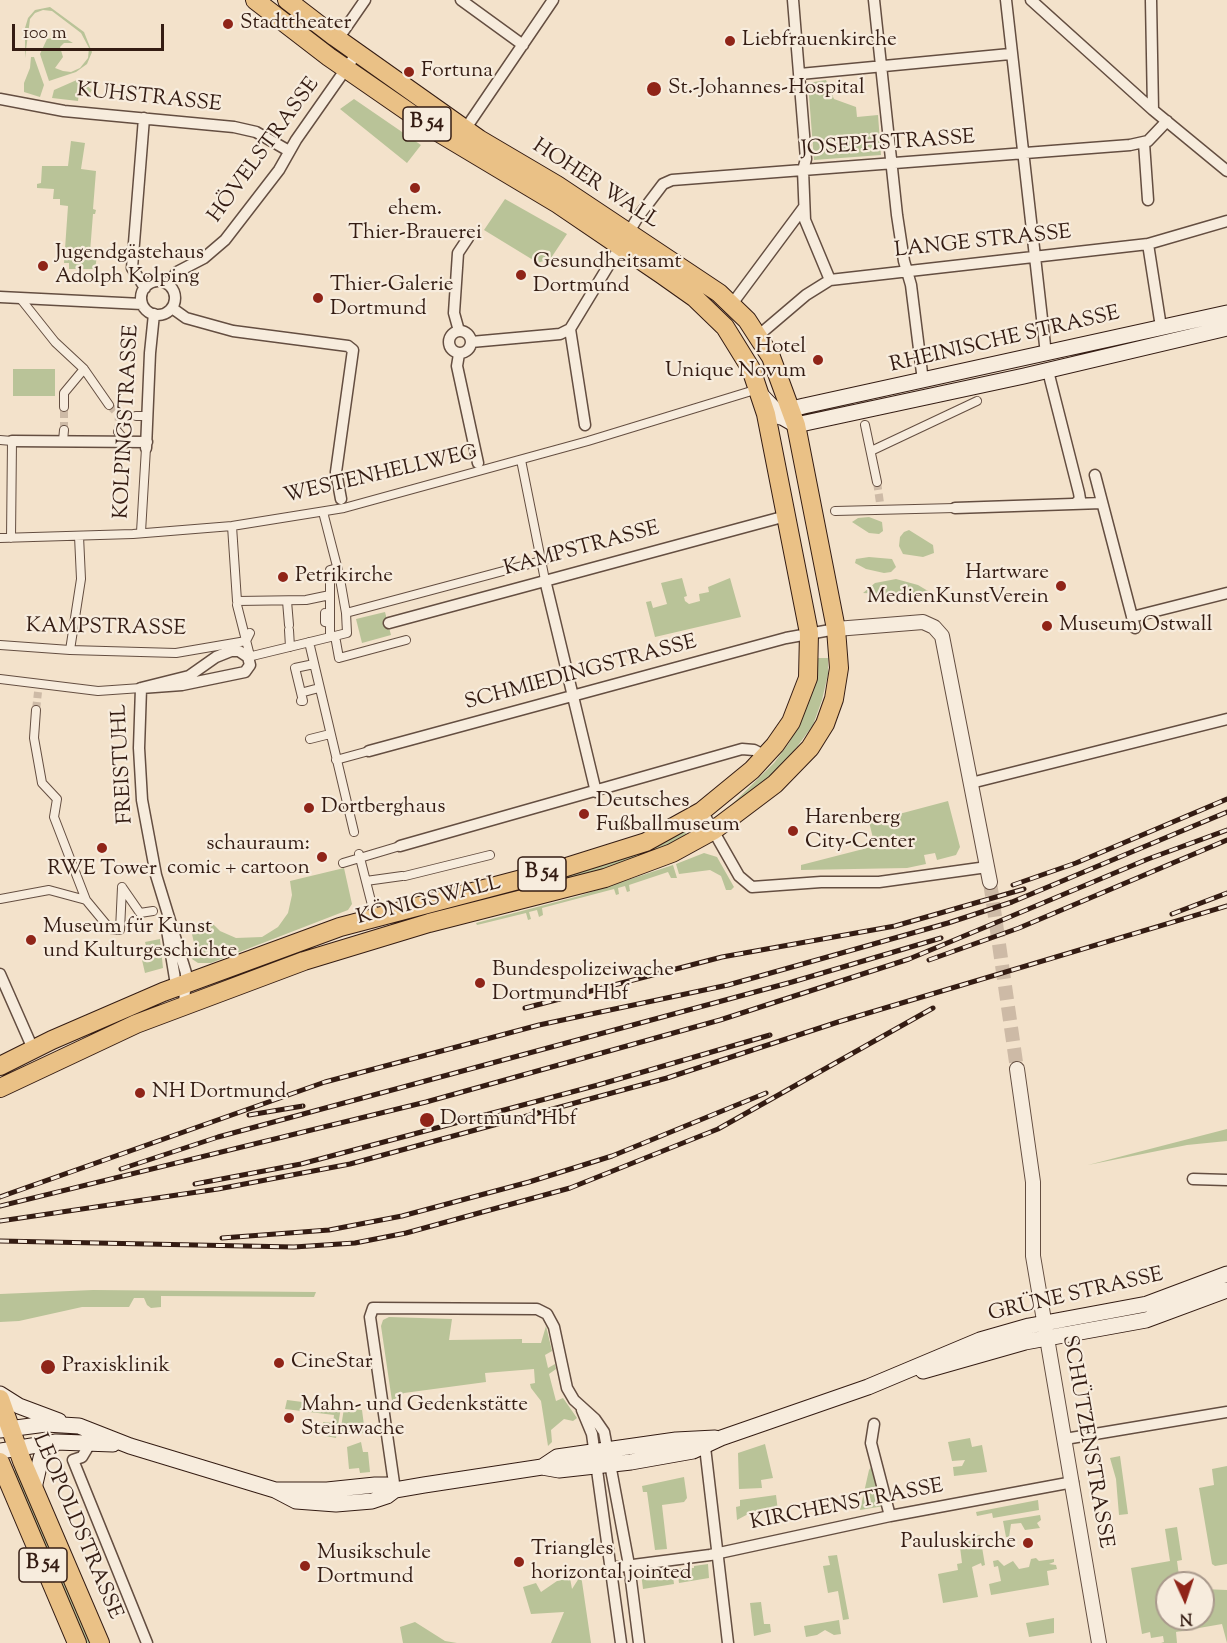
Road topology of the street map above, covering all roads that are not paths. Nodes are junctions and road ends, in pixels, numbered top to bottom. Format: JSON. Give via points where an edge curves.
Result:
{"nodes":[{"id":1,"x":255,"y":0,"type":"edge"},
{"id":2,"x":287,"y":0,"type":"edge"},
{"id":3,"x":365,"y":0,"type":"edge"},
{"id":4,"x":460,"y":0,"type":"edge"},
{"id":5,"x":553,"y":0,"type":"edge"},
{"id":6,"x":793,"y":0,"type":"edge"},
{"id":7,"x":874,"y":0,"type":"edge"},
{"id":8,"x":1006,"y":0,"type":"edge"},
{"id":9,"x":1031,"y":0,"type":"edge"},
{"id":10,"x":1151,"y":0,"type":"edge"},
{"id":11,"x":338,"y":39,"type":"junction"},
{"id":12,"x":523,"y":45,"type":"junction"},
{"id":13,"x":357,"y":53,"type":"junction"},
{"id":14,"x":1010,"y":54,"type":"junction"},
{"id":15,"x":882,"y":67,"type":"junction"},
{"id":16,"x":346,"y":69,"type":"junction"},
{"id":17,"x":800,"y":74,"type":"junction"},
{"id":18,"x":0,"y":99,"type":"edge"},
{"id":19,"x":1153,"y":110,"type":"junction"},
{"id":20,"x":144,"y":118,"type":"junction"},
{"id":21,"x":1167,"y":121,"type":"junction"},
{"id":22,"x":466,"y":129,"type":"junction"},
{"id":23,"x":1144,"y":143,"type":"junction"},
{"id":24,"x":289,"y":152,"type":"junction"},
{"id":25,"x":1022,"y":155,"type":"junction"},
{"id":26,"x":892,"y":164,"type":"junction"},
{"id":27,"x":803,"y":170,"type":"junction"},
{"id":28,"x":1227,"y":171,"type":"edge"},
{"id":29,"x":1148,"y":200,"type":"dead end"},
{"id":30,"x":804,"y":207,"type":"junction"},
{"id":31,"x":1227,"y":221,"type":"edge"},
{"id":32,"x":468,"y":238,"type":"dead end"},
{"id":33,"x":625,"y":239,"type":"junction"},
{"id":34,"x":1148,"y":244,"type":"junction"},
{"id":35,"x":1034,"y":257,"type":"junction"},
{"id":36,"x":906,"y":271,"type":"junction"},
{"id":37,"x":830,"y":280,"type":"junction"},
{"id":38,"x":168,"y":284,"type":"junction"},
{"id":39,"x":144,"y":288,"type":"junction"},
{"id":40,"x":0,"y":297,"type":"edge"},
{"id":41,"x":20,"y":298,"type":"junction"},
{"id":42,"x":142,"y":303,"type":"junction"},
{"id":43,"x":732,"y":304,"type":"junction"},
{"id":44,"x":172,"y":308,"type":"junction"},
{"id":45,"x":1227,"y":313,"type":"edge"},
{"id":46,"x":154,"y":314,"type":"junction"},
{"id":47,"x":1161,"y":327,"type":"junction"},
{"id":48,"x":1227,"y":328,"type":"edge"},
{"id":49,"x":570,"y":329,"type":"junction"},
{"id":50,"x":459,"y":331,"type":"junction"},
{"id":51,"x":762,"y":333,"type":"junction"},
{"id":52,"x":471,"y":342,"type":"junction"},
{"id":53,"x":459,"y":354,"type":"junction"},
{"id":54,"x":1046,"y":354,"type":"junction"},
{"id":55,"x":84,"y":369,"type":"junction"},
{"id":56,"x":1048,"y":371,"type":"junction"},
{"id":57,"x":923,"y":381,"type":"junction"},
{"id":58,"x":760,"y":392,"type":"junction"},
{"id":59,"x":976,"y":401,"type":"dead end"},
{"id":60,"x":109,"y":405,"type":"tunnel mouth"},
{"id":61,"x":64,"y":407,"type":"tunnel mouth"},
{"id":62,"x":136,"y":416,"type":"tunnel mouth"},
{"id":63,"x":148,"y":416,"type":"junction"},
{"id":64,"x":790,"y":417,"type":"junction"},
{"id":65,"x":865,"y":424,"type":"dead end"},
{"id":66,"x":585,"y":425,"type":"joint"},
{"id":67,"x":118,"y":432,"type":"tunnel mouth"},
{"id":68,"x":770,"y":434,"type":"junction"},
{"id":69,"x":0,"y":440,"type":"edge"},
{"id":70,"x":12,"y":441,"type":"junction"},
{"id":71,"x":588,"y":441,"type":"junction"},
{"id":72,"x":126,"y":442,"type":"junction"},
{"id":73,"x":147,"y":445,"type":"junction"},
{"id":74,"x":871,"y":451,"type":"junction"},
{"id":75,"x":521,"y":460,"type":"junction"},
{"id":76,"x":479,"y":467,"type":"junction"},
{"id":77,"x":1095,"y":475,"type":"dead end"},
{"id":78,"x":877,"y":482,"type":"tunnel mouth"},
{"id":79,"x":1076,"y":503,"type":"junction"},
{"id":80,"x":1102,"y":503,"type":"junction"},
{"id":81,"x":342,"y":504,"type":"junction"},
{"id":82,"x":955,"y":508,"type":"joint"},
{"id":83,"x":835,"y":511,"type":"dead end"},
{"id":84,"x":323,"y":512,"type":"junction"},
{"id":85,"x":786,"y":516,"type":"junction"},
{"id":86,"x":232,"y":526,"type":"junction"},
{"id":87,"x":141,"y":532,"type":"junction"},
{"id":88,"x":79,"y":536,"type":"junction"},
{"id":89,"x":0,"y":538,"type":"edge"},
{"id":90,"x":11,"y":538,"type":"junction"},
{"id":91,"x":552,"y":558,"type":"dead end"},
{"id":92,"x":542,"y":562,"type":"junction"},
{"id":93,"x":339,"y":574,"type":"junction"},
{"id":94,"x":545,"y":580,"type":"junction"},
{"id":95,"x":1227,"y":593,"type":"edge"},
{"id":96,"x":327,"y":595,"type":"junction"},
{"id":97,"x":287,"y":601,"type":"junction"},
{"id":98,"x":237,"y":605,"type":"dead end"},
{"id":99,"x":346,"y":614,"type":"junction"},
{"id":100,"x":330,"y":623,"type":"junction"},
{"id":101,"x":389,"y":623,"type":"dead end"},
{"id":102,"x":836,"y":629,"type":"junction"},
{"id":103,"x":809,"y":633,"type":"junction"},
{"id":104,"x":248,"y":637,"type":"junction"},
{"id":105,"x":333,"y":637,"type":"junction"},
{"id":106,"x":406,"y":640,"type":"dead end"},
{"id":107,"x":309,"y":642,"type":"junction"},
{"id":108,"x":0,"y":645,"type":"edge"},
{"id":109,"x":290,"y":647,"type":"junction"},
{"id":110,"x":70,"y":650,"type":"junction"},
{"id":111,"x":249,"y":656,"type":"junction"},
{"id":112,"x":314,"y":664,"type":"junction"},
{"id":113,"x":0,"y":679,"type":"edge"},
{"id":114,"x":141,"y":688,"type":"junction"},
{"id":115,"x":320,"y":688,"type":"junction"},
{"id":116,"x":572,"y":695,"type":"junction"},
{"id":117,"x":36,"y":710,"type":"tunnel mouth"},
{"id":118,"x":1227,"y":719,"type":"edge"},
{"id":119,"x":331,"y":736,"type":"junction"},
{"id":120,"x":310,"y":742,"type":"dead end"},
{"id":121,"x":369,"y":751,"type":"joint"},
{"id":122,"x":766,"y":756,"type":"junction"},
{"id":123,"x":336,"y":760,"type":"junction"},
{"id":124,"x":971,"y":783,"type":"junction"},
{"id":125,"x":596,"y":792,"type":"junction"},
{"id":126,"x":702,"y":811,"type":"junction"},
{"id":127,"x":714,"y":831,"type":"junction"},
{"id":128,"x":354,"y":832,"type":"dead end"},
{"id":129,"x":400,"y":846,"type":"joint"},
{"id":130,"x":490,"y":855,"type":"dead end"},
{"id":131,"x":359,"y":856,"type":"junction"},
{"id":132,"x":343,"y":863,"type":"dead end"},
{"id":133,"x":987,"y":867,"type":"junction"},
{"id":134,"x":366,"y":881,"type":"junction"},
{"id":135,"x":990,"y":882,"type":"tunnel mouth"},
{"id":136,"x":0,"y":898,"type":"edge"},
{"id":137,"x":86,"y":900,"type":"junction"},
{"id":138,"x":372,"y":906,"type":"dead end"},
{"id":139,"x":153,"y":911,"type":"dead end"},
{"id":140,"x":0,"y":974,"type":"edge"},
{"id":141,"x":181,"y":985,"type":"junction"},
{"id":142,"x":184,"y":1006,"type":"junction"},
{"id":143,"x":33,"y":1049,"type":"junction"},
{"id":144,"x":0,"y":1065,"type":"edge"},
{"id":145,"x":1017,"y":1069,"type":"tunnel mouth"},
{"id":146,"x":26,"y":1075,"type":"junction"},
{"id":147,"x":0,"y":1088,"type":"edge"},
{"id":148,"x":1193,"y":1179,"type":"dead end"},
{"id":149,"x":1227,"y":1180,"type":"edge"},
{"id":150,"x":1227,"y":1274,"type":"edge"},
{"id":151,"x":1227,"y":1290,"type":"edge"},
{"id":152,"x":1046,"y":1330,"type":"junction"},
{"id":153,"x":0,"y":1394,"type":"edge"},
{"id":154,"x":0,"y":1399,"type":"edge"},
{"id":155,"x":1227,"y":1412,"type":"edge"},
{"id":156,"x":874,"y":1424,"type":"dead end"},
{"id":157,"x":67,"y":1425,"type":"junction"},
{"id":158,"x":5,"y":1429,"type":"edge"},
{"id":159,"x":721,"y":1438,"type":"junction"},
{"id":160,"x":1065,"y":1439,"type":"junction"},
{"id":161,"x":56,"y":1442,"type":"junction"},
{"id":162,"x":91,"y":1442,"type":"junction"},
{"id":163,"x":130,"y":1446,"type":"junction"},
{"id":164,"x":705,"y":1447,"type":"junction"},
{"id":165,"x":8,"y":1449,"type":"edge"},
{"id":166,"x":602,"y":1458,"type":"junction"},
{"id":167,"x":0,"y":1462,"type":"edge"},
{"id":168,"x":1073,"y":1482,"type":"junction"},
{"id":169,"x":5,"y":1483,"type":"edge"},
{"id":170,"x":34,"y":1488,"type":"junction"},
{"id":171,"x":395,"y":1490,"type":"junction"},
{"id":172,"x":890,"y":1516,"type":"junction"},
{"id":173,"x":717,"y":1553,"type":"junction"},
{"id":174,"x":629,"y":1565,"type":"junction"},
{"id":175,"x":610,"y":1568,"type":"junction"},
{"id":176,"x":77,"y":1643,"type":"edge"},
{"id":177,"x":100,"y":1643,"type":"edge"},
{"id":178,"x":147,"y":1643,"type":"edge"},
{"id":179,"x":621,"y":1643,"type":"edge"},
{"id":180,"x":639,"y":1643,"type":"edge"},
{"id":181,"x":728,"y":1643,"type":"edge"},
{"id":182,"x":1099,"y":1643,"type":"edge"}],
"edges":[{"from":1,"to":16,"type":"main road","number":"B 54"},
{"from":2,"to":11,"type":"main road","number":"B 54"},
{"from":3,"to":11,"type":"street"},
{"from":4,"to":12,"type":"street"},
{"from":5,"to":12,"type":"street"},
{"from":6,"to":17,"type":"street"},
{"from":7,"to":15,"type":"street"},
{"from":8,"to":14,"type":"street"},
{"from":9,"to":19,"type":"street"},
{"from":10,"to":19,"type":"street"},
{"from":11,"to":13,"type":"main road","number":"B 54"},
{"from":12,"to":22,"type":"street"},
{"from":13,"to":16,"type":"street","name":"HÖVELSTRASSE"},
{"from":13,"to":22,"type":"main road","name":"HOHER WALL","number":"B 54"},
{"from":14,"to":15,"type":"street"},
{"from":14,"to":25,"type":"street"},
{"from":15,"to":17,"type":"street"},
{"from":15,"to":26,"type":"street"},
{"from":16,"to":24,"type":"street","name":"HÖVELSTRASSE"},
{"from":16,"to":33,"type":"main road","name":"HOHER WALL","number":"B 54","via":[[456,144]]},
{"from":17,"to":27,"type":"street","via":[[806,159]]},
{"from":18,"to":20,"type":"street","name":"KUHSTRASSE","via":[[64,111]]},
{"from":19,"to":21,"type":"street"},
{"from":20,"to":24,"type":"street","name":"KUHSTRASSE","via":[[256,132]]},
{"from":20,"to":39,"type":"street","via":[[132,268]]},
{"from":21,"to":23,"type":"street"},
{"from":21,"to":28,"type":"street"},
{"from":22,"to":33,"type":"main road","name":"HOHER WALL","number":"B 54","via":[[557,185]]},
{"from":23,"to":25,"type":"street","name":"JOSEPHSTRASSE"},
{"from":23,"to":29,"type":"street"},
{"from":24,"to":38,"type":"street","name":"HÖVELSTRASSE","via":[[225,240],[177,272]]},
{"from":25,"to":26,"type":"street","name":"JOSEPHSTRASSE"},
{"from":25,"to":35,"type":"street"},
{"from":26,"to":27,"type":"street","name":"JOSEPHSTRASSE"},
{"from":26,"to":36,"type":"street"},
{"from":27,"to":30,"type":"street"},
{"from":27,"to":33,"type":"street","name":"JOSEPHSTRASSE","via":[[672,180],[663,184]]},
{"from":30,"to":37,"type":"street","via":[[805,220]]},
{"from":30,"to":43,"type":"street"},
{"from":31,"to":34,"type":"street","name":"LANGE STRASSE"},
{"from":32,"to":50,"type":"street","via":[[458,253],[454,313]]},
{"from":33,"to":43,"type":"main road","name":"HOHER WALL","number":"B 54"},
{"from":33,"to":49,"type":"street","name":"JOSEPHSTRASSE"},
{"from":33,"to":58,"type":"main road","name":"HOHER WALL","number":"B 54","via":[[717,318],[738,344]]},
{"from":34,"to":35,"type":"street","name":"LANGE STRASSE"},
{"from":34,"to":47,"type":"street"},
{"from":35,"to":36,"type":"street","name":"LANGE STRASSE"},
{"from":35,"to":54,"type":"street"},
{"from":36,"to":37,"type":"street","name":"LANGE STRASSE"},
{"from":36,"to":57,"type":"street"},
{"from":37,"to":51,"type":"street","name":"LANGE STRASSE"},
{"from":38,"to":39,"type":"street","via":[[158,281]]},
{"from":38,"to":44,"type":"street","via":[[174,292]]},
{"from":39,"to":42,"type":"street"},
{"from":40,"to":41,"type":"street"},
{"from":41,"to":42,"type":"street"},
{"from":41,"to":55,"type":"street","via":[[55,342]]},
{"from":42,"to":46,"type":"street"},
{"from":43,"to":51,"type":"main road","name":"HOHER WALL","number":"B 54"},
{"from":44,"to":46,"type":"street"},
{"from":44,"to":81,"type":"street","via":[[186,318],[233,331],[348,345],[353,350],[336,472]]},
{"from":45,"to":47,"type":"main road","name":"RHEINISCHE STRASSE"},
{"from":46,"to":63,"type":"street","name":"KOLPINGSTRASSE"},
{"from":47,"to":54,"type":"main road","name":"RHEINISCHE STRASSE"},
{"from":48,"to":56,"type":"main road","name":"RHEINISCHE STRASSE"},
{"from":49,"to":52,"type":"street","via":[[560,334]]},
{"from":49,"to":66,"type":"street"},
{"from":50,"to":52,"type":"street","via":[[468,334]]},
{"from":50,"to":53,"type":"street","via":[[448,340],[452,350]]},
{"from":51,"to":64,"type":"main road","name":"HOHER WALL","number":"B 54","via":[[782,381]]},
{"from":52,"to":53,"type":"street","via":[[468,350]]},
{"from":53,"to":76,"type":"street","via":[[457,366]]},
{"from":54,"to":56,"type":"main road"},
{"from":54,"to":57,"type":"main road","name":"RHEINISCHE STRASSE"},
{"from":55,"to":60,"type":"street"},
{"from":55,"to":61,"type":"street","via":[[64,393]]},
{"from":56,"to":64,"type":"main road","name":"RHEINISCHE STRASSE"},
{"from":56,"to":79,"type":"street","via":[[1079,493]]},
{"from":57,"to":64,"type":"main road","name":"RHEINISCHE STRASSE"},
{"from":58,"to":64,"type":"main road"},
{"from":58,"to":68,"type":"main road","number":"B 54"},
{"from":58,"to":71,"type":"street","name":"WESTENHELLWEG"},
{"from":59,"to":74,"type":"street"},
{"from":62,"to":63,"type":"street"},
{"from":63,"to":73,"type":"street","name":"KOLPINGSTRASSE"},
{"from":64,"to":68,"type":"main road"},
{"from":64,"to":102,"type":"main road","name":"KÖNIGSWALL","number":"B 54"},
{"from":65,"to":74,"type":"street"},
{"from":66,"to":71,"type":"street"},
{"from":67,"to":72,"type":"street"},
{"from":68,"to":85,"type":"main road","number":"B 54"},
{"from":69,"to":70,"type":"street"},
{"from":70,"to":72,"type":"street","via":[[64,436]]},
{"from":70,"to":90,"type":"street"},
{"from":71,"to":75,"type":"street","name":"WESTENHELLWEG"},
{"from":72,"to":73,"type":"street"},
{"from":73,"to":87,"type":"street","name":"KOLPINGSTRASSE"},
{"from":74,"to":78,"type":"street"},
{"from":75,"to":76,"type":"street","name":"WESTENHELLWEG"},
{"from":75,"to":92,"type":"street"},
{"from":76,"to":81,"type":"street","name":"WESTENHELLWEG"},
{"from":77,"to":80,"type":"street"},
{"from":79,"to":80,"type":"street"},
{"from":79,"to":82,"type":"street"},
{"from":80,"to":95,"type":"street","via":[[1134,622]]},
{"from":81,"to":84,"type":"street","name":"WESTENHELLWEG"},
{"from":82,"to":83,"type":"street","via":[[880,506]]},
{"from":84,"to":86,"type":"street","name":"WESTENHELLWEG"},
{"from":84,"to":93,"type":"street"},
{"from":85,"to":94,"type":"street","name":"KAMPSTRASSE"},
{"from":85,"to":103,"type":"main road","name":"KÖNIGSWALL","number":"B 54"},
{"from":86,"to":87,"type":"street","name":"WESTENHELLWEG"},
{"from":86,"to":97,"type":"street","via":[[237,601],[248,605]]},
{"from":87,"to":88,"type":"street","name":"WESTENHELLWEG"},
{"from":88,"to":90,"type":"street","name":"WESTENHELLWEG"},
{"from":88,"to":110,"type":"street","via":[[81,579]]},
{"from":89,"to":90,"type":"street","name":"WESTENHELLWEG"},
{"from":91,"to":92,"type":"street","name":"KAMPSTRASSE"},
{"from":92,"to":94,"type":"street"},
{"from":92,"to":99,"type":"street","name":"KAMPSTRASSE"},
{"from":93,"to":96,"type":"street","via":[[330,570]]},
{"from":93,"to":99,"type":"street"},
{"from":94,"to":101,"type":"street","name":"KAMPSTRASSE"},
{"from":94,"to":116,"type":"street"},
{"from":96,"to":97,"type":"street"},
{"from":96,"to":100,"type":"street"},
{"from":96,"to":100,"type":"street","via":[[325,622]]},
{"from":97,"to":109,"type":"street"},
{"from":98,"to":104,"type":"street"},
{"from":99,"to":105,"type":"street","via":[[347,633]]},
{"from":100,"to":105,"type":"street"},
{"from":102,"to":103,"type":"street","name":"SCHMIEDINGSTRASSE"},
{"from":102,"to":124,"type":"street","via":[[923,622],[942,636]]},
{"from":102,"to":127,"type":"main road","name":"KÖNIGSWALL","number":"B 54","via":[[838,679],[821,732],[775,784]]},
{"from":103,"to":116,"type":"street","name":"SCHMIEDINGSTRASSE"},
{"from":103,"to":122,"type":"main road","name":"KÖNIGSWALL","number":"B 54","via":[[804,695],[791,722]]},
{"from":104,"to":110,"type":"street","name":"KAMPSTRASSE","via":[[186,652]]},
{"from":104,"to":111,"type":"street"},
{"from":105,"to":106,"type":"street","via":[[339,658]]},
{"from":105,"to":107,"type":"street","name":"KAMPSTRASSE"},
{"from":107,"to":109,"type":"street","name":"KAMPSTRASSE"},
{"from":107,"to":112,"type":"street"},
{"from":108,"to":110,"type":"street","name":"KAMPSTRASSE"},
{"from":109,"to":111,"type":"street","name":"KAMPSTRASSE"},
{"from":111,"to":114,"type":"street","name":"KAMPSTRASSE","via":[[231,651],[189,676]]},
{"from":111,"to":114,"type":"street","name":"KAMPSTRASSE","via":[[248,668],[240,674]]},
{"from":112,"to":115,"type":"street"},
{"from":112,"to":115,"type":"street","via":[[295,668],[302,695]]},
{"from":113,"to":114,"type":"street","name":"KAMPSTRASSE","via":[[98,691]]},
{"from":114,"to":141,"type":"street","name":"FREISTUHL","via":[[142,800]]},
{"from":115,"to":119,"type":"street"},
{"from":116,"to":121,"type":"street","name":"SCHMIEDINGSTRASSE"},
{"from":116,"to":125,"type":"street"},
{"from":117,"to":137,"type":"street","via":[[34,738],[42,783],[57,799],[54,817]]},
{"from":118,"to":124,"type":"street"},
{"from":119,"to":120,"type":"street"},
{"from":119,"to":123,"type":"street"},
{"from":121,"to":123,"type":"street","name":"SCHMIEDINGSTRASSE"},
{"from":122,"to":125,"type":"street","via":[[742,749]]},
{"from":122,"to":126,"type":"main road","name":"KÖNIGSWALL","number":"B 54"},
{"from":123,"to":128,"type":"street"},
{"from":124,"to":133,"type":"street"},
{"from":125,"to":129,"type":"street"},
{"from":126,"to":127,"type":"street"},
{"from":126,"to":141,"type":"main road","name":"KÖNIGSWALL","number":"B 54","via":[[627,849],[375,916]]},
{"from":127,"to":133,"type":"street","via":[[744,882],[752,887],[879,882]]},
{"from":127,"to":142,"type":"main road","name":"KÖNIGSWALL","number":"B 54","via":[[672,853],[605,878],[348,946]]},
{"from":129,"to":131,"type":"street"},
{"from":130,"to":134,"type":"street"},
{"from":131,"to":132,"type":"street"},
{"from":131,"to":134,"type":"street"},
{"from":133,"to":135,"type":"street"},
{"from":134,"to":138,"type":"street"},
{"from":136,"to":137,"type":"street","via":[[49,890]]},
{"from":137,"to":139,"type":"street","via":[[110,929],[120,930],[122,887],[140,913]]},
{"from":140,"to":143,"type":"street"},
{"from":141,"to":142,"type":"street","name":"FREISTUHL"},
{"from":141,"to":143,"type":"main road","name":"KÖNIGSWALL","number":"B 54"},
{"from":142,"to":146,"type":"main road","name":"KÖNIGSWALL","number":"B 54"},
{"from":143,"to":144,"type":"main road","name":"KÖNIGSWALL","number":"B 54"},
{"from":143,"to":146,"type":"main road"},
{"from":145,"to":152,"type":"street","name":"SCHÜTZENSTRASSE","via":[[1033,1182],[1033,1256]]},
{"from":146,"to":147,"type":"main road","name":"KÖNIGSWALL","number":"B 54"},
{"from":148,"to":149,"type":"street"},
{"from":150,"to":152,"type":"main road","name":"GRÜNE STRASSE","via":[[1147,1304]]},
{"from":151,"to":152,"type":"main road","name":"GRÜNE STRASSE","via":[[1146,1320]]},
{"from":152,"to":159,"type":"main road","name":"GRÜNE STRASSE","via":[[1022,1327],[950,1351],[868,1387]]},
{"from":152,"to":160,"type":"street","name":"SCHÜTZENSTRASSE"},
{"from":153,"to":157,"type":"main road"},
{"from":154,"to":158,"type":"main road","number":"B 54"},
{"from":155,"to":160,"type":"street"},
{"from":156,"to":172,"type":"street","via":[[871,1443]]},
{"from":157,"to":158,"type":"main road"},
{"from":157,"to":163,"type":"main road"},
{"from":158,"to":165,"type":"main road","name":"LEOPOLDSTRASSE","number":"B 54"},
{"from":159,"to":164,"type":"main road","name":"GRÜNE STRASSE"},
{"from":159,"to":166,"type":"main road","name":"GRÜNE STRASSE","via":[[676,1440]]},
{"from":160,"to":168,"type":"street","name":"SCHÜTZENSTRASSE"},
{"from":161,"to":162,"type":"main road"},
{"from":161,"to":165,"type":"main road"},
{"from":161,"to":170,"type":"main road","via":[[41,1458]]},
{"from":162,"to":163,"type":"main road"},
{"from":162,"to":178,"type":"street","via":[[82,1457],[73,1460]]},
{"from":163,"to":171,"type":"main road","via":[[275,1490],[296,1501],[336,1504],[378,1500]]},
{"from":164,"to":166,"type":"main road","name":"GRÜNE STRASSE","via":[[682,1454]]},
{"from":164,"to":173,"type":"street"},
{"from":165,"to":170,"type":"main road","name":"LEOPOLDSTRASSE","number":"B 54"},
{"from":166,"to":171,"type":"main road","via":[[559,1470],[542,1467]]},
{"from":166,"to":171,"type":"street","via":[[600,1425],[582,1410],[567,1388],[554,1327],[547,1314],[537,1309],[379,1306],[371,1310]]},
{"from":166,"to":174,"type":"street"},
{"from":166,"to":175,"type":"street"},
{"from":167,"to":169,"type":"main road","number":"B 54"},
{"from":168,"to":172,"type":"street","name":"KIRCHENSTRASSE"},
{"from":168,"to":182,"type":"street","name":"SCHÜTZENSTRASSE"},
{"from":169,"to":176,"type":"main road","number":"B 54"},
{"from":170,"to":177,"type":"main road","name":"LEOPOLDSTRASSE","number":"B 54"},
{"from":172,"to":173,"type":"street","name":"KIRCHENSTRASSE"},
{"from":173,"to":174,"type":"street","name":"KIRCHENSTRASSE"},
{"from":173,"to":181,"type":"street"},
{"from":174,"to":175,"type":"street","name":"KIRCHENSTRASSE"},
{"from":174,"to":180,"type":"street"},
{"from":175,"to":179,"type":"street"}]}
